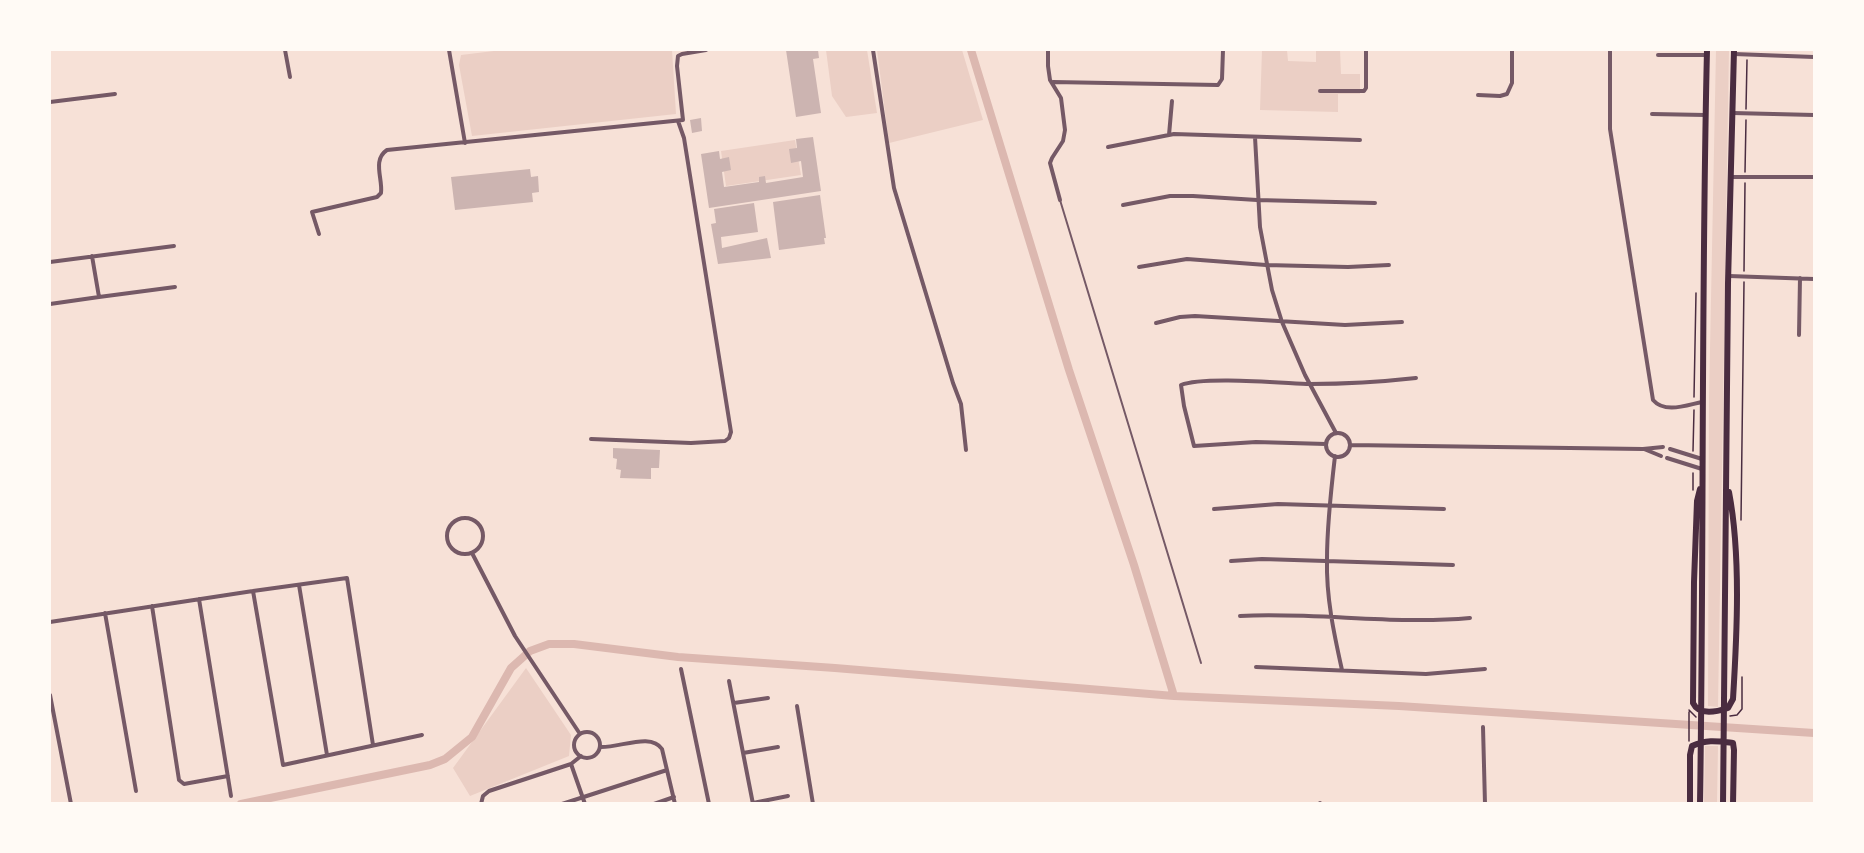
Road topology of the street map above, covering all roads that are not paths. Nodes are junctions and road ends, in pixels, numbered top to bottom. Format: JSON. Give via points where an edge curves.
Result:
{"nodes":[{"id":1,"x":285,"y":50,"type":"edge"},
{"id":2,"x":449,"y":50,"type":"edge"},
{"id":3,"x":706,"y":50,"type":"edge"},
{"id":4,"x":873,"y":50,"type":"edge"},
{"id":5,"x":1048,"y":50,"type":"edge"},
{"id":6,"x":1223,"y":50,"type":"edge"},
{"id":7,"x":1366,"y":50,"type":"edge"},
{"id":8,"x":1512,"y":50,"type":"edge"},
{"id":9,"x":1610,"y":50,"type":"edge"},
{"id":10,"x":1707,"y":52,"type":"edge"},
{"id":11,"x":1734,"y":52,"type":"edge"},
{"id":12,"x":1658,"y":55,"type":"dead end"},
{"id":13,"x":1815,"y":57,"type":"edge"},
{"id":14,"x":290,"y":77,"type":"dead end"},
{"id":15,"x":1053,"y":82,"type":"junction"},
{"id":16,"x":1320,"y":91,"type":"dead end"},
{"id":17,"x":115,"y":94,"type":"dead end"},
{"id":18,"x":1478,"y":95,"type":"dead end"},
{"id":19,"x":1172,"y":101,"type":"dead end"},
{"id":20,"x":50,"y":102,"type":"edge"},
{"id":21,"x":1733,"y":113,"type":"junction"},
{"id":22,"x":1652,"y":114,"type":"dead end"},
{"id":23,"x":1706,"y":115,"type":"junction"},
{"id":24,"x":1815,"y":115,"type":"edge"},
{"id":25,"x":678,"y":120,"type":"junction"},
{"id":26,"x":1169,"y":135,"type":"junction"},
{"id":27,"x":1256,"y":137,"type":"junction"},
{"id":28,"x":1360,"y":141,"type":"dead end"},
{"id":29,"x":465,"y":142,"type":"junction"},
{"id":30,"x":1108,"y":147,"type":"dead end"},
{"id":31,"x":1731,"y":177,"type":"junction"},
{"id":32,"x":1815,"y":177,"type":"edge"},
{"id":33,"x":1060,"y":200,"type":"joint"},
{"id":34,"x":1257,"y":200,"type":"junction"},
{"id":35,"x":1374,"y":203,"type":"dead end"},
{"id":36,"x":1123,"y":205,"type":"dead end"},
{"id":37,"x":319,"y":234,"type":"dead end"},
{"id":38,"x":174,"y":246,"type":"dead end"},
{"id":39,"x":92,"y":256,"type":"junction"},
{"id":40,"x":50,"y":262,"type":"edge"},
{"id":41,"x":1266,"y":265,"type":"junction"},
{"id":42,"x":1389,"y":265,"type":"dead end"},
{"id":43,"x":1138,"y":267,"type":"dead end"},
{"id":44,"x":1728,"y":276,"type":"junction"},
{"id":45,"x":1800,"y":278,"type":"junction"},
{"id":46,"x":1815,"y":279,"type":"edge"},
{"id":47,"x":175,"y":287,"type":"dead end"},
{"id":48,"x":99,"y":297,"type":"junction"},
{"id":49,"x":50,"y":304,"type":"edge"},
{"id":50,"x":1282,"y":322,"type":"junction"},
{"id":51,"x":1402,"y":322,"type":"dead end"},
{"id":52,"x":1156,"y":323,"type":"dead end"},
{"id":53,"x":1799,"y":335,"type":"dead end"},
{"id":54,"x":1416,"y":378,"type":"dead end"},
{"id":55,"x":1309,"y":384,"type":"junction"},
{"id":56,"x":1702,"y":402,"type":"junction"},
{"id":57,"x":1336,"y":433,"type":"junction"},
{"id":58,"x":591,"y":439,"type":"dead end"},
{"id":59,"x":1326,"y":444,"type":"junction"},
{"id":60,"x":1350,"y":445,"type":"junction"},
{"id":61,"x":1663,"y":447,"type":"dead end"},
{"id":62,"x":1643,"y":448,"type":"junction"},
{"id":63,"x":1670,"y":449,"type":"dead end"},
{"id":64,"x":966,"y":450,"type":"dead end"},
{"id":65,"x":1679,"y":452,"type":"junction"},
{"id":66,"x":1335,"y":456,"type":"junction"},
{"id":67,"x":1661,"y":456,"type":"dead end"},
{"id":68,"x":1667,"y":458,"type":"dead end"},
{"id":69,"x":1702,"y":459,"type":"junction"},
{"id":70,"x":1677,"y":462,"type":"junction"},
{"id":71,"x":1702,"y":469,"type":"junction"},
{"id":72,"x":1726,"y":477,"type":"junction"},
{"id":73,"x":1702,"y":478,"type":"junction"},
{"id":74,"x":1329,"y":505,"type":"junction"},
{"id":75,"x":1214,"y":509,"type":"dead end"},
{"id":76,"x":1444,"y":509,"type":"dead end"},
{"id":77,"x":472,"y":553,"type":"junction"},
{"id":78,"x":1326,"y":560,"type":"junction"},
{"id":79,"x":1231,"y":561,"type":"dead end"},
{"id":80,"x":1453,"y":565,"type":"dead end"},
{"id":81,"x":299,"y":585,"type":"junction"},
{"id":82,"x":253,"y":591,"type":"junction"},
{"id":83,"x":199,"y":599,"type":"junction"},
{"id":84,"x":152,"y":606,"type":"junction"},
{"id":85,"x":105,"y":613,"type":"junction"},
{"id":86,"x":1240,"y":616,"type":"dead end"},
{"id":87,"x":1331,"y":617,"type":"junction"},
{"id":88,"x":1470,"y":618,"type":"dead end"},
{"id":89,"x":50,"y":622,"type":"edge"},
{"id":90,"x":1201,"y":663,"type":"dead end"},
{"id":91,"x":1256,"y":668,"type":"dead end"},
{"id":92,"x":681,"y":669,"type":"dead end"},
{"id":93,"x":1485,"y":669,"type":"dead end"},
{"id":94,"x":1342,"y":670,"type":"junction"},
{"id":95,"x":729,"y":681,"type":"dead end"},
{"id":96,"x":50,"y":695,"type":"edge"},
{"id":97,"x":768,"y":698,"type":"dead end"},
{"id":98,"x":734,"y":703,"type":"junction"},
{"id":99,"x":797,"y":706,"type":"dead end"},
{"id":100,"x":1483,"y":727,"type":"dead end"},
{"id":101,"x":580,"y":734,"type":"junction"},
{"id":102,"x":422,"y":735,"type":"dead end"},
{"id":103,"x":373,"y":745,"type":"junction"},
{"id":104,"x":600,"y":747,"type":"junction"},
{"id":105,"x":778,"y":747,"type":"dead end"},
{"id":106,"x":743,"y":753,"type":"junction"},
{"id":107,"x":327,"y":755,"type":"junction"},
{"id":108,"x":581,"y":756,"type":"junction"},
{"id":109,"x":571,"y":764,"type":"junction"},
{"id":110,"x":667,"y":770,"type":"junction"},
{"id":111,"x":228,"y":776,"type":"junction"},
{"id":112,"x":136,"y":791,"type":"dead end"},
{"id":113,"x":231,"y":796,"type":"dead end"},
{"id":114,"x":788,"y":796,"type":"dead end"},
{"id":115,"x":582,"y":797,"type":"junction"},
{"id":116,"x":674,"y":797,"type":"junction"},
{"id":117,"x":753,"y":803,"type":"edge"},
{"id":118,"x":71,"y":804,"type":"edge"},
{"id":119,"x":481,"y":804,"type":"edge"},
{"id":120,"x":562,"y":804,"type":"edge"},
{"id":121,"x":585,"y":804,"type":"edge"},
{"id":122,"x":654,"y":804,"type":"edge"},
{"id":123,"x":675,"y":804,"type":"edge"},
{"id":124,"x":709,"y":804,"type":"edge"},
{"id":125,"x":813,"y":804,"type":"edge"},
{"id":126,"x":1485,"y":804,"type":"edge"},
{"id":127,"x":1690,"y":804,"type":"edge"},
{"id":128,"x":1700,"y":804,"type":"edge"},
{"id":129,"x":1723,"y":804,"type":"edge"},
{"id":130,"x":1733,"y":804,"type":"edge"}],
"edges":[{"from":1,"to":14,"type":"street"},
{"from":2,"to":29,"type":"street"},
{"from":3,"to":25,"type":"street","via":[[678,56],[683,120]]},
{"from":4,"to":64,"type":"street","via":[[894,188],[961,404]]},
{"from":5,"to":15,"type":"street"},
{"from":6,"to":15,"type":"street","via":[[1222,79],[1218,85]]},
{"from":7,"to":16,"type":"street","via":[[1364,91]]},
{"from":8,"to":18,"type":"street","via":[[1512,83],[1507,94]]},
{"from":9,"to":56,"type":"street","via":[[1610,129],[1653,400],[1666,408]]},
{"from":10,"to":12,"type":"street"},
{"from":10,"to":23,"type":"main road"},
{"from":11,"to":13,"type":"street"},
{"from":11,"to":21,"type":"main road"},
{"from":15,"to":33,"type":"street","via":[[1061,98],[1065,130],[1050,163]]},
{"from":17,"to":20,"type":"street"},
{"from":19,"to":26,"type":"street"},
{"from":21,"to":24,"type":"street"},
{"from":21,"to":31,"type":"main road"},
{"from":22,"to":23,"type":"street"},
{"from":23,"to":56,"type":"main road"},
{"from":25,"to":29,"type":"street"},
{"from":25,"to":58,"type":"street","via":[[731,432],[725,441],[691,443]]},
{"from":26,"to":27,"type":"street"},
{"from":26,"to":30,"type":"street"},
{"from":27,"to":28,"type":"street"},
{"from":27,"to":34,"type":"street"},
{"from":29,"to":37,"type":"street","via":[[387,150],[379,164],[381,193],[312,212]]},
{"from":31,"to":32,"type":"street"},
{"from":31,"to":44,"type":"main road"},
{"from":33,"to":90,"type":"lane"},
{"from":34,"to":35,"type":"street"},
{"from":34,"to":36,"type":"street","via":[[1170,196]]},
{"from":34,"to":41,"type":"street"},
{"from":38,"to":39,"type":"street"},
{"from":39,"to":40,"type":"street"},
{"from":39,"to":48,"type":"street"},
{"from":41,"to":42,"type":"street"},
{"from":41,"to":43,"type":"street","via":[[1187,259]]},
{"from":41,"to":50,"type":"street"},
{"from":44,"to":45,"type":"street"},
{"from":44,"to":72,"type":"main road"},
{"from":45,"to":46,"type":"street"},
{"from":45,"to":53,"type":"street"},
{"from":47,"to":48,"type":"street"},
{"from":48,"to":49,"type":"street"},
{"from":50,"to":51,"type":"street"},
{"from":50,"to":52,"type":"street","via":[[1188,316]]},
{"from":50,"to":55,"type":"street"},
{"from":54,"to":55,"type":"street"},
{"from":55,"to":57,"type":"street"},
{"from":55,"to":59,"type":"street","via":[[1217,381],[1182,384],[1180,389],[1194,446],[1256,442]]},
{"from":56,"to":69,"type":"main road"},
{"from":57,"to":59,"type":"street"},
{"from":57,"to":60,"type":"street","via":[[1346,436]]},
{"from":59,"to":66,"type":"street"},
{"from":60,"to":62,"type":"street"},
{"from":60,"to":66,"type":"street","via":[[1345,454]]},
{"from":61,"to":62,"type":"street"},
{"from":62,"to":67,"type":"street"},
{"from":63,"to":65,"type":"street"},
{"from":65,"to":69,"type":"street"},
{"from":65,"to":70,"type":"street"},
{"from":66,"to":74,"type":"street"},
{"from":68,"to":70,"type":"street"},
{"from":69,"to":71,"type":"main road"},
{"from":70,"to":71,"type":"street"},
{"from":71,"to":73,"type":"main road"},
{"from":72,"to":73,"type":"main road","via":[[1736,556],[1733,699],[1728,708],[1710,712],[1697,710],[1693,703],[1696,520]]},
{"from":72,"to":129,"type":"main road"},
{"from":73,"to":128,"type":"main road"},
{"from":74,"to":75,"type":"street"},
{"from":74,"to":76,"type":"street"},
{"from":74,"to":78,"type":"street"},
{"from":77,"to":77,"type":"street","via":[[459,553],[448,544],[450,526],[459,519],[471,519],[482,530],[483,542]]},
{"from":77,"to":101,"type":"street","via":[[515,636]]},
{"from":78,"to":79,"type":"street"},
{"from":78,"to":80,"type":"street"},
{"from":78,"to":87,"type":"street"},
{"from":81,"to":82,"type":"street"},
{"from":81,"to":103,"type":"street","via":[[344,578],[349,582]]},
{"from":81,"to":107,"type":"street"},
{"from":82,"to":83,"type":"street"},
{"from":82,"to":107,"type":"street","via":[[283,765]]},
{"from":83,"to":84,"type":"street"},
{"from":83,"to":111,"type":"street"},
{"from":84,"to":85,"type":"street"},
{"from":84,"to":111,"type":"street","via":[[179,780],[184,784]]},
{"from":85,"to":89,"type":"street"},
{"from":85,"to":112,"type":"street"},
{"from":86,"to":87,"type":"street"},
{"from":87,"to":88,"type":"street","via":[[1441,621]]},
{"from":87,"to":94,"type":"street"},
{"from":91,"to":94,"type":"street"},
{"from":92,"to":124,"type":"street"},
{"from":93,"to":94,"type":"street","via":[[1426,675]]},
{"from":95,"to":98,"type":"street"},
{"from":96,"to":118,"type":"street"},
{"from":97,"to":98,"type":"street"},
{"from":98,"to":106,"type":"street"},
{"from":99,"to":125,"type":"street"},
{"from":100,"to":126,"type":"street"},
{"from":101,"to":104,"type":"street","via":[[595,734]]},
{"from":101,"to":108,"type":"street","via":[[574,746]]},
{"from":102,"to":103,"type":"street"},
{"from":103,"to":107,"type":"street"},
{"from":104,"to":108,"type":"street","via":[[593,756]]},
{"from":104,"to":110,"type":"street","via":[[655,742],[662,749]]},
{"from":105,"to":106,"type":"street"},
{"from":106,"to":117,"type":"street"},
{"from":108,"to":109,"type":"street"},
{"from":109,"to":115,"type":"street"},
{"from":109,"to":119,"type":"street","via":[[489,790]]},
{"from":110,"to":115,"type":"street"},
{"from":110,"to":116,"type":"street"},
{"from":111,"to":113,"type":"street"},
{"from":114,"to":117,"type":"street"},
{"from":115,"to":120,"type":"street"},
{"from":115,"to":121,"type":"street"},
{"from":116,"to":122,"type":"street"},
{"from":116,"to":123,"type":"street"},
{"from":127,"to":130,"type":"main road","via":[[1692,746],[1705,740],[1733,743]]}]}
